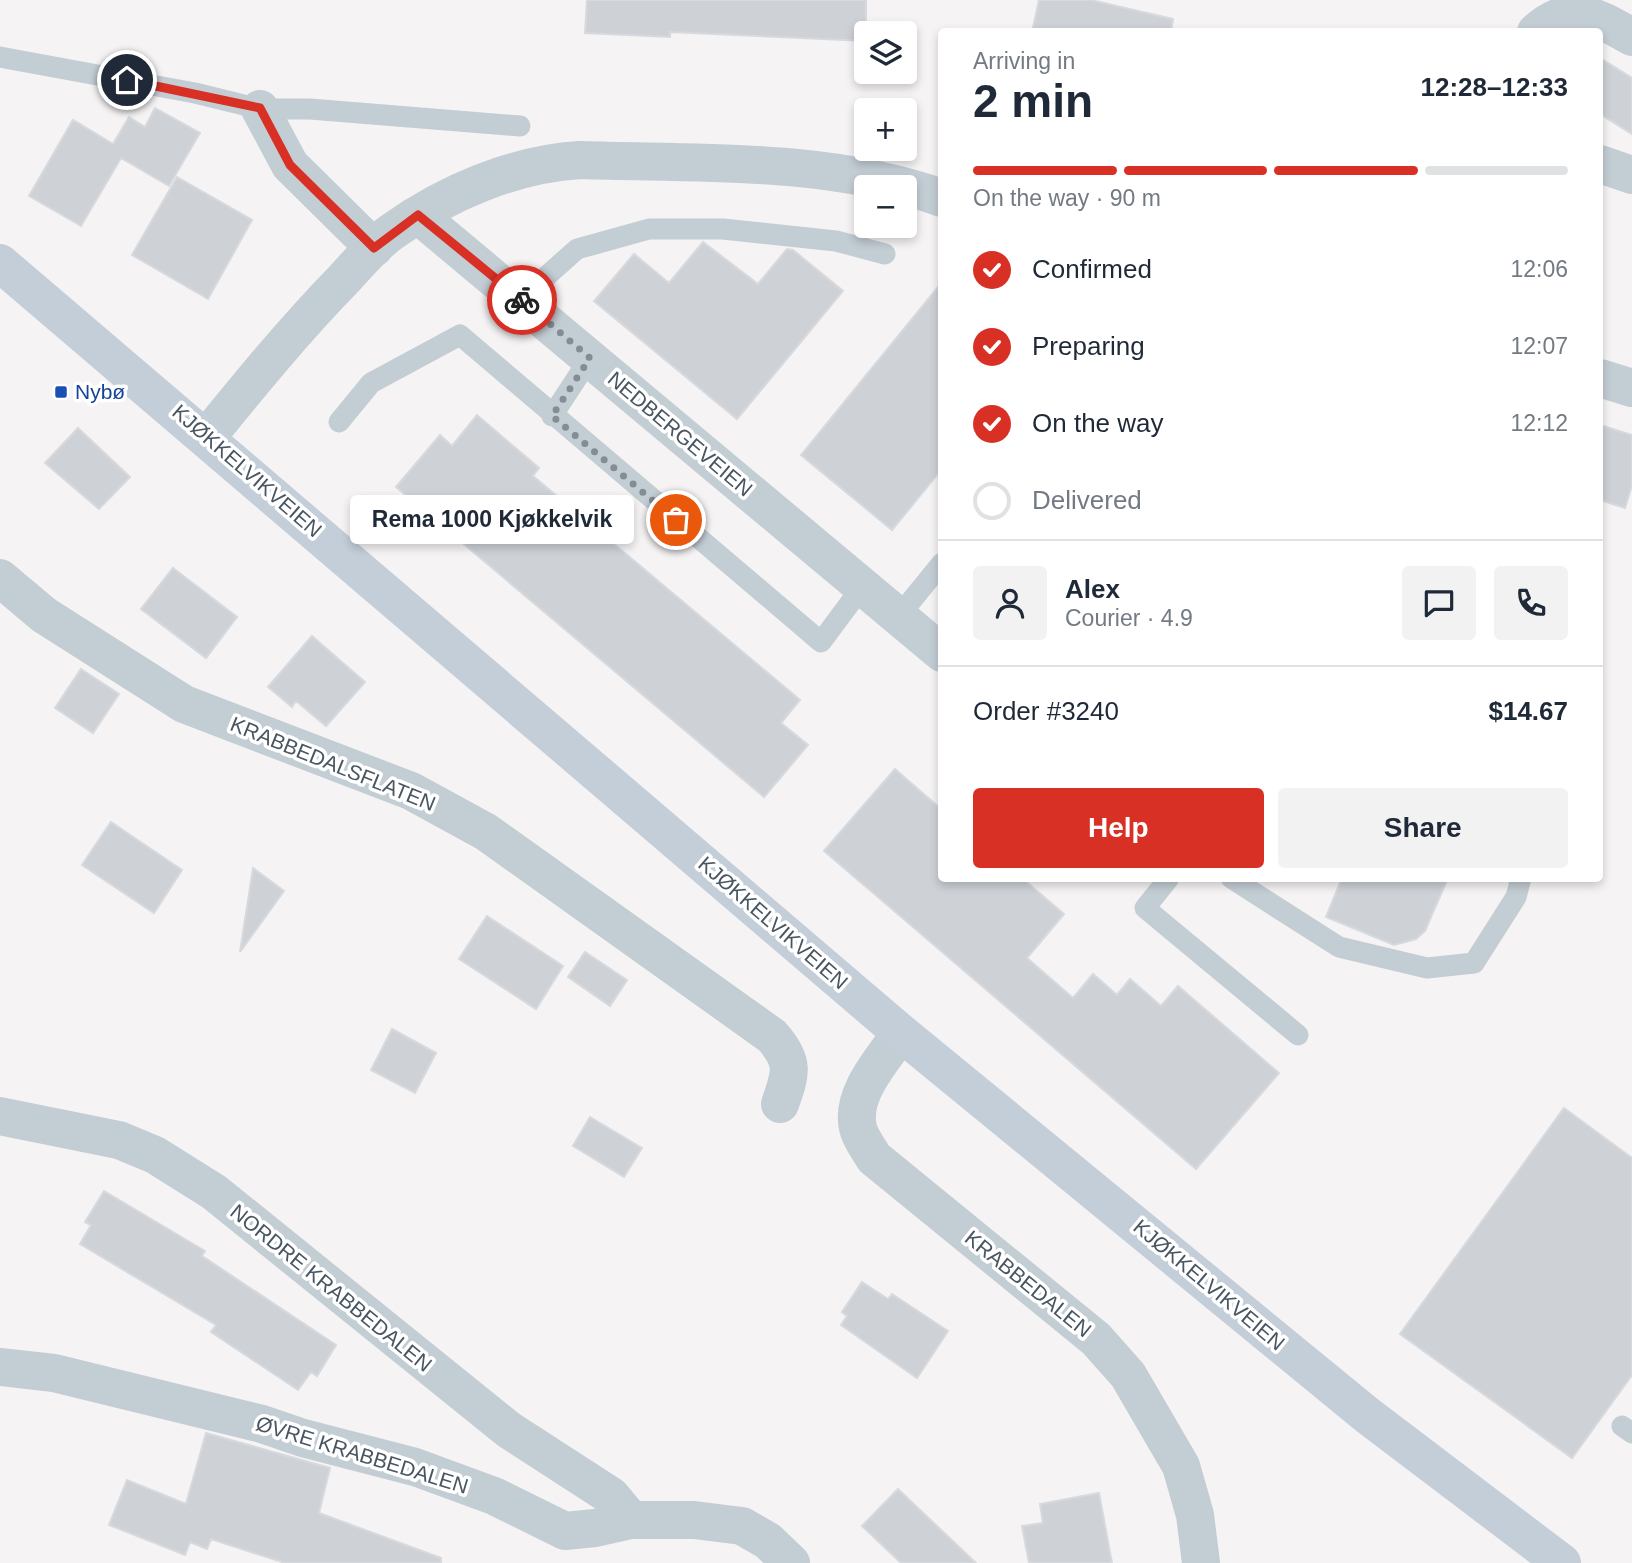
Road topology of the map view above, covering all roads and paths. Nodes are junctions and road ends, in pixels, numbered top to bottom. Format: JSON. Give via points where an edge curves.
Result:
{"nodes":[{"id":1,"x":1541,"y":28,"type":"edge"},
{"id":2,"x":1632,"y":37,"type":"edge"},
{"id":3,"x":0,"y":57,"type":"edge"},
{"id":4,"x":260,"y":108,"type":"junction"},
{"id":5,"x":520,"y":126,"type":"dead end"},
{"id":6,"x":1603,"y":165,"type":"edge"},
{"id":7,"x":1632,"y":175,"type":"edge"},
{"id":8,"x":938,"y":197,"type":"edge"},
{"id":9,"x":418,"y":215,"type":"junction"},
{"id":10,"x":374,"y":248,"type":"junction"},
{"id":11,"x":885,"y":254,"type":"dead end"},
{"id":12,"x":0,"y":263,"type":"edge"},
{"id":13,"x":521,"y":299,"type":"junction"},
{"id":14,"x":590,"y":358,"type":"junction"},
{"id":15,"x":1603,"y":378,"type":"edge"},
{"id":16,"x":1632,"y":388,"type":"edge"},
{"id":17,"x":552,"y":416,"type":"junction"},
{"id":18,"x":339,"y":422,"type":"dead end"},
{"id":19,"x":207,"y":437,"type":"junction"},
{"id":20,"x":938,"y":568,"type":"edge"},
{"id":21,"x":0,"y":578,"type":"edge"},
{"id":22,"x":862,"y":586,"type":"junction"},
{"id":23,"x":898,"y":617,"type":"junction"},
{"id":24,"x":938,"y":650,"type":"edge"},
{"id":25,"x":1167,"y":882,"type":"edge"},
{"id":26,"x":1237,"y":882,"type":"edge"},
{"id":27,"x":1520,"y":882,"type":"edge"},
{"id":28,"x":901,"y":1033,"type":"junction"},
{"id":29,"x":1298,"y":1035,"type":"dead end"},
{"id":30,"x":780,"y":1104,"type":"dead end"},
{"id":31,"x":0,"y":1116,"type":"edge"},
{"id":32,"x":0,"y":1367,"type":"edge"},
{"id":33,"x":631,"y":1520,"type":"junction"},
{"id":34,"x":791,"y":1563,"type":"edge"},
{"id":35,"x":1201,"y":1563,"type":"edge"},
{"id":36,"x":1562,"y":1563,"type":"edge"}],
"edges":[{"from":1,"to":2,"type":"street","via":[[1552,18],[1575,13]]},
{"from":3,"to":4,"type":"lane"},
{"from":4,"to":5,"type":"lane"},
{"from":4,"to":10,"type":"street","via":[[290,165]]},
{"from":6,"to":7,"type":"street"},
{"from":8,"to":9,"type":"street","via":[[834,173],[757,165],[580,160],[554,162],[481,183]]},
{"from":9,"to":10,"type":"street"},
{"from":9,"to":13,"type":"street","name":"NEDBERGEVEIEN"},
{"from":10,"to":19,"type":"street","via":[[309,315]]},
{"from":11,"to":13,"type":"lane","via":[[836,241],[723,229],[649,229],[577,249]]},
{"from":12,"to":19,"type":"main road","name":"KJØKKELVIKVEIEN"},
{"from":13,"to":14,"type":"street","name":"NEDBERGEVEIEN"},
{"from":14,"to":17,"type":"lane"},
{"from":14,"to":22,"type":"street","name":"NEDBERGEVEIEN"},
{"from":15,"to":16,"type":"street"},
{"from":17,"to":18,"type":"lane","via":[[460,335],[371,383]]},
{"from":17,"to":22,"type":"lane","via":[[821,642]]},
{"from":19,"to":28,"type":"main road","name":"KJØKKELVIKVEIEN"},
{"from":20,"to":23,"type":"lane"},
{"from":21,"to":30,"type":"street","name":"KRABBEDALSFLATEN","via":[[44,615],[184,704],[411,791],[486,832],[772,1036],[786,1052],[790,1074]]},
{"from":22,"to":23,"type":"street","name":"NEDBERGEVEIEN"},
{"from":23,"to":24,"type":"street","name":"NEDBERGEVEIEN"},
{"from":25,"to":29,"type":"lane","via":[[1145,908]]},
{"from":26,"to":27,"type":"lane","via":[[1339,947],[1427,968],[1474,963],[1516,897]]},
{"from":28,"to":35,"type":"street","name":"KRABBEDALEN","via":[[866,1084],[858,1130],[874,1158],[1096,1339],[1128,1375],[1181,1466],[1195,1515]]},
{"from":28,"to":36,"type":"main road","name":"KJØKKELVIKVEIEN","via":[[1367,1415]]},
{"from":31,"to":33,"type":"street","name":"NORDRE KRABBEDALEN","via":[[119,1140],[155,1155],[204,1186],[509,1430],[611,1496]]},
{"from":32,"to":33,"type":"street","name":"ØVRE KRABBEDALEN","via":[[54,1373],[415,1467],[494,1496],[565,1531]]},
{"from":33,"to":34,"type":"street","name":"ØVRE KRABBEDALEN","via":[[694,1520],[742,1527],[768,1541]]}]}
